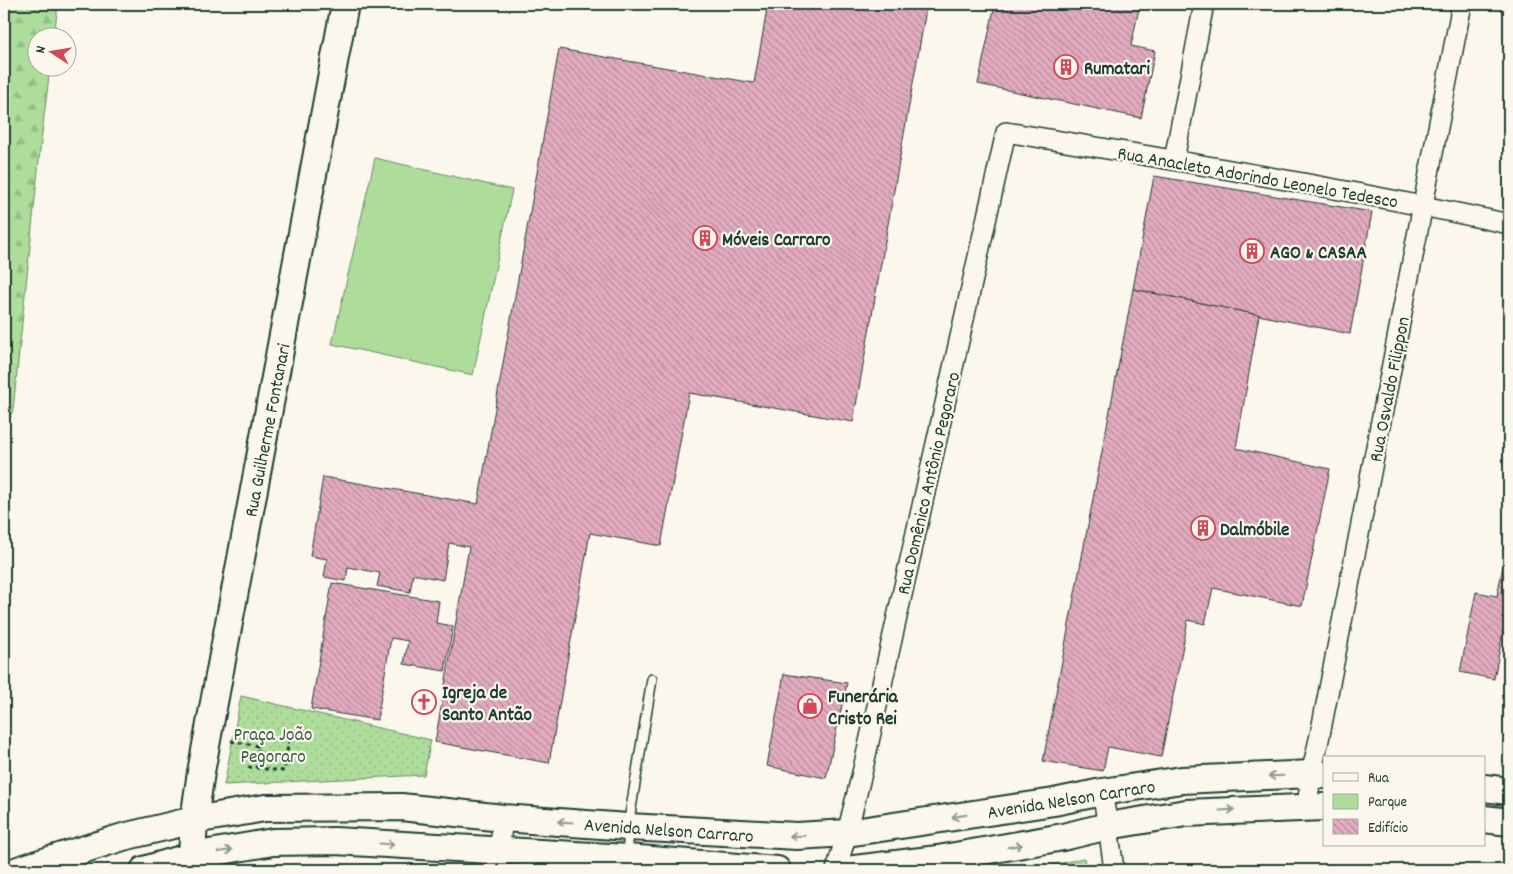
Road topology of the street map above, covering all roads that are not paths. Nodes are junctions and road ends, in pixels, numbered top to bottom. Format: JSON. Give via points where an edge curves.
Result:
{"nodes":[{"id":1,"x":345,"y":4,"type":"edge"},
{"id":2,"x":1204,"y":4,"type":"edge"},
{"id":3,"x":1462,"y":4,"type":"edge"},
{"id":4,"x":1006,"y":132,"type":"joint"},
{"id":5,"x":1174,"y":160,"type":"junction"},
{"id":6,"x":1424,"y":206,"type":"junction"},
{"id":7,"x":1509,"y":224,"type":"edge"},
{"id":8,"x":652,"y":679,"type":"dead end"},
{"id":9,"x":1318,"y":774,"type":"edge"},
{"id":10,"x":1182,"y":780,"type":"junction"},
{"id":11,"x":1486,"y":788,"type":"edge"},
{"id":12,"x":1509,"y":791,"type":"edge"},
{"id":13,"x":1102,"y":792,"type":"junction"},
{"id":14,"x":331,"y":807,"type":"junction"},
{"id":15,"x":1315,"y":807,"type":"edge"},
{"id":16,"x":1186,"y":813,"type":"junction"},
{"id":17,"x":504,"y":818,"type":"junction"},
{"id":18,"x":1486,"y":819,"type":"edge"},
{"id":19,"x":194,"y":820,"type":"junction"},
{"id":20,"x":1509,"y":822,"type":"edge"},
{"id":21,"x":1108,"y":826,"type":"junction"},
{"id":22,"x":628,"y":827,"type":"junction"},
{"id":23,"x":847,"y":833,"type":"junction"},
{"id":24,"x":335,"y":840,"type":"junction"},
{"id":25,"x":192,"y":856,"type":"junction"},
{"id":26,"x":627,"y":858,"type":"junction"},
{"id":27,"x":498,"y":861,"type":"edge"},
{"id":28,"x":18,"y":870,"type":"edge"},
{"id":29,"x":144,"y":870,"type":"edge"},
{"id":30,"x":778,"y":870,"type":"edge"},
{"id":31,"x":836,"y":870,"type":"edge"},
{"id":32,"x":846,"y":870,"type":"edge"},
{"id":33,"x":1114,"y":870,"type":"edge"}],
"edges":[{"from":1,"to":19,"type":"main road","name":"Rua Guilherme Fontanari"},
{"from":2,"to":5,"type":"street"},
{"from":3,"to":6,"type":"street","name":"Rua Osvaldo Filippon"},
{"from":4,"to":5,"type":"street","name":"Rua Anacleto Adorindo Leonelo Tedesco"},
{"from":4,"to":23,"type":"street","name":"Rua Domênico Antônio Pegoraro"},
{"from":5,"to":6,"type":"street","name":"Rua Anacleto Adorindo Leonelo Tedesco"},
{"from":6,"to":7,"type":"street","name":"Rua Anacleto Adorindo Leonelo Tedesco"},
{"from":6,"to":9,"type":"street","name":"Rua Osvaldo Filippon","via":[[1322,725]]},
{"from":8,"to":22,"type":"lane"},
{"from":9,"to":10,"type":"main road","name":"Avenida Nelson Carraro","one_way":true},
{"from":9,"to":15,"type":"street","name":"Rua Osvaldo Filippon"},
{"from":10,"to":13,"type":"main road","name":"Avenida Nelson Carraro"},
{"from":10,"to":16,"type":"main road"},
{"from":11,"to":12,"type":"main road"},
{"from":13,"to":21,"type":"street"},
{"from":13,"to":23,"type":"main road","name":"Avenida Nelson Carraro","one_way":true},
{"from":14,"to":17,"type":"main road","name":"Avenida Nelson Carraro","via":[[401,807]]},
{"from":14,"to":19,"type":"main road","name":"Avenida Nelson Carraro","via":[[265,808]]},
{"from":14,"to":24,"type":"main road"},
{"from":16,"to":15,"type":"main road","name":"Avenida Nelson Carraro","one_way":true},
{"from":16,"to":21,"type":"main road","name":"Avenida Nelson Carraro"},
{"from":22,"to":17,"type":"main road","name":"Avenida Nelson Carraro","one_way":true},
{"from":17,"to":27,"type":"street"},
{"from":18,"to":20,"type":"main road"},
{"from":19,"to":25,"type":"main road","name":"Rua Guilherme Fontanari"},
{"from":19,"to":28,"type":"main road","name":"Avenida Nelson Carraro","via":[[123,837]]},
{"from":32,"to":21,"type":"main road","name":"Avenida Nelson Carraro","one_way":true,"via":[[947,858]]},
{"from":21,"to":33,"type":"street"},
{"from":23,"to":22,"type":"main road","name":"Avenida Nelson Carraro","one_way":true,"via":[[797,836]]},
{"from":22,"to":26,"type":"lane"},
{"from":23,"to":31,"type":"street","name":"Rua Domênico Antônio Pegoraro"},
{"from":25,"to":24,"type":"main road","name":"Avenida Nelson Carraro","one_way":true,"via":[[273,842]]},
{"from":24,"to":27,"type":"main road","name":"Avenida Nelson Carraro","one_way":true},
{"from":25,"to":29,"type":"main road","name":"Avenida Nelson Carraro"},
{"from":26,"to":27,"type":"main road","name":"Avenida Nelson Carraro"},
{"from":26,"to":30,"type":"main road","name":"Avenida Nelson Carraro"}]}
